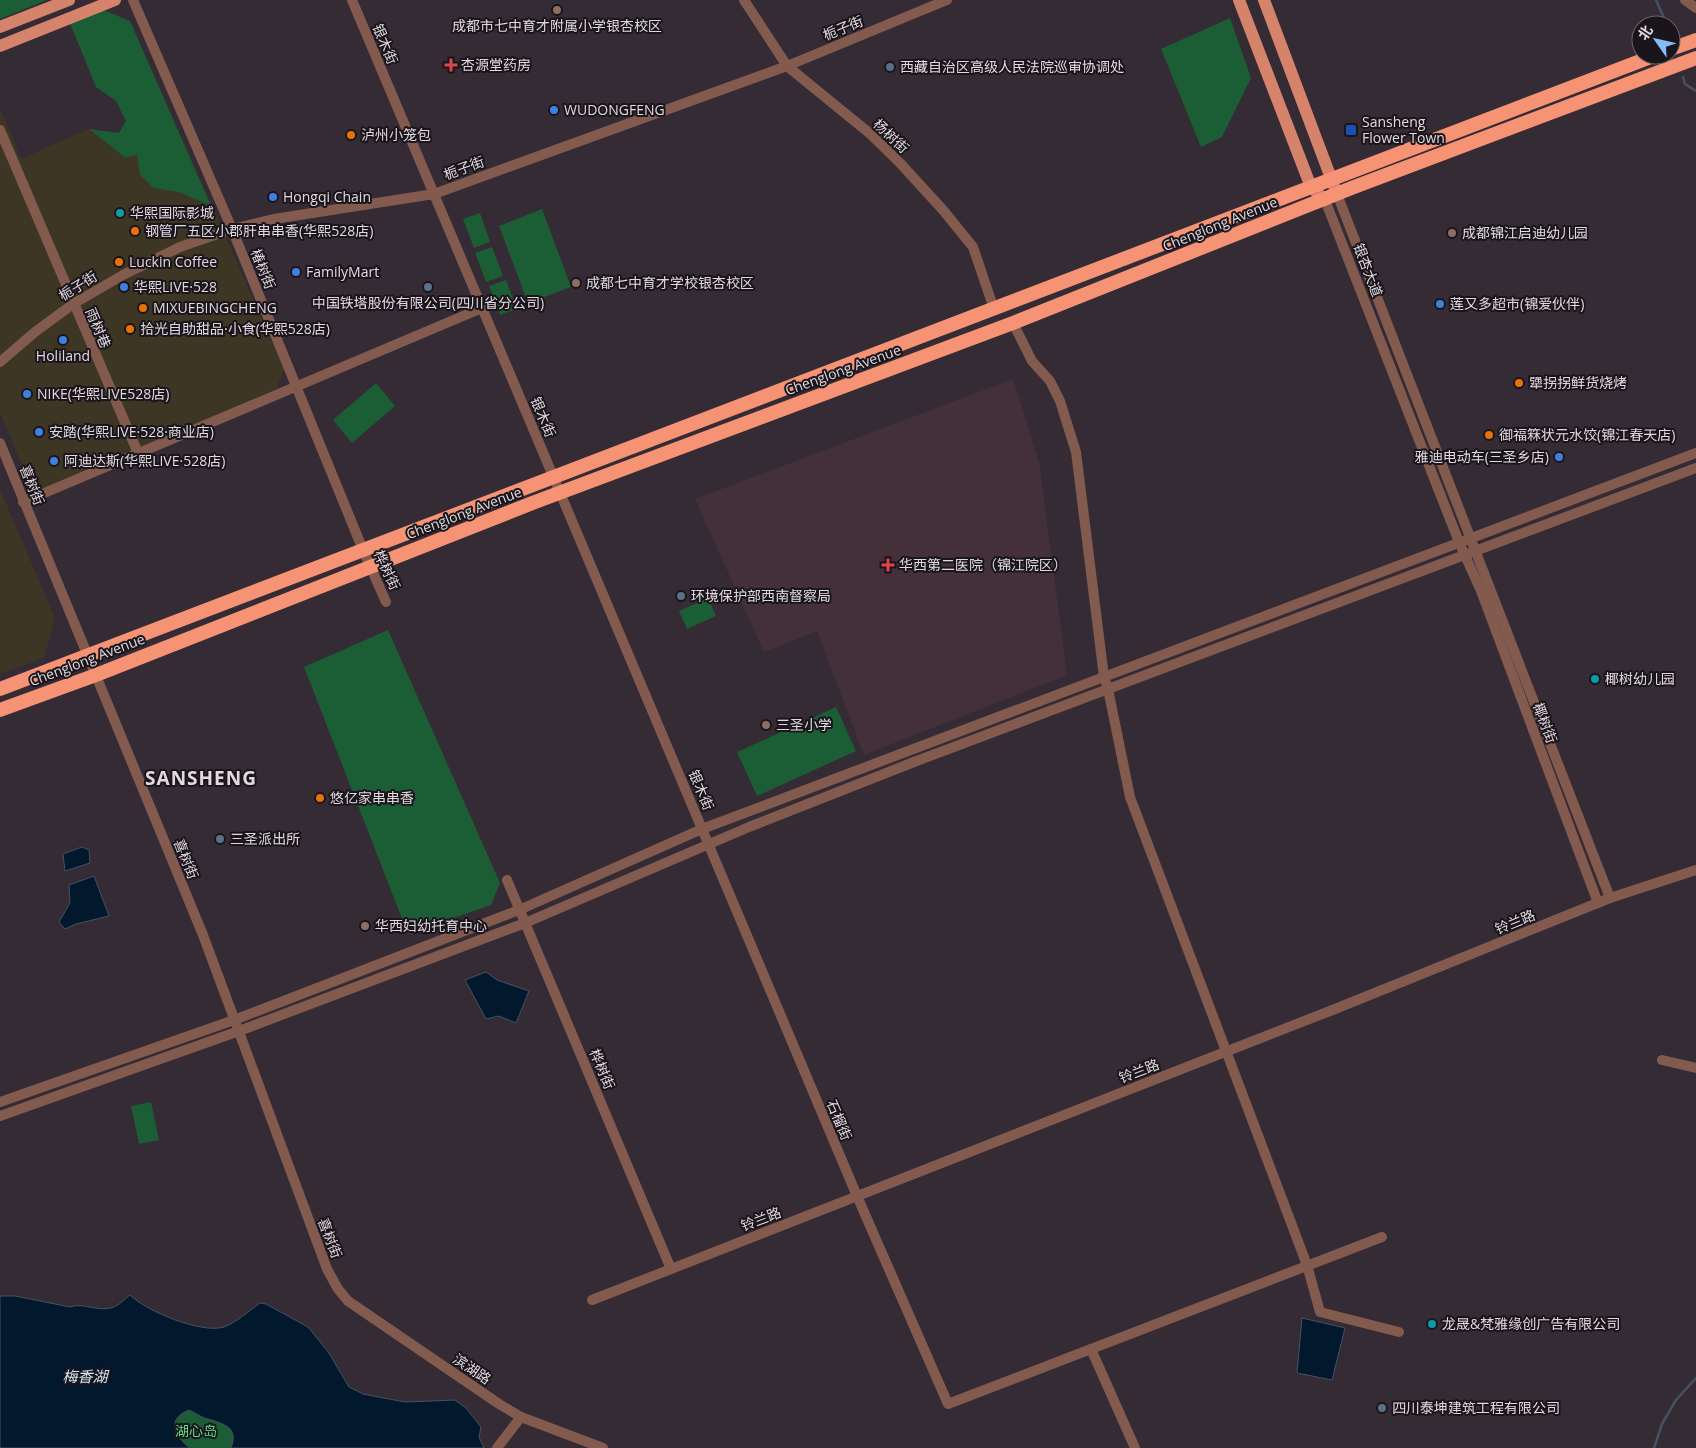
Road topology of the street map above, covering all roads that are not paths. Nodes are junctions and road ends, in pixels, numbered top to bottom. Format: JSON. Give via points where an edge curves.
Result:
{"nodes":[{"id":1,"x":69,"y":0,"type":"edge"},
{"id":2,"x":115,"y":0,"type":"edge"},
{"id":3,"x":133,"y":0,"type":"edge"},
{"id":4,"x":352,"y":0,"type":"edge"},
{"id":5,"x":744,"y":0,"type":"edge"},
{"id":6,"x":947,"y":0,"type":"edge"},
{"id":7,"x":1238,"y":0,"type":"edge"},
{"id":8,"x":1264,"y":0,"type":"edge"},
{"id":9,"x":1685,"y":0,"type":"edge"},
{"id":10,"x":1696,"y":8,"type":"edge"},
{"id":11,"x":0,"y":27,"type":"edge"},
{"id":12,"x":1696,"y":40,"type":"edge"},
{"id":13,"x":1681,"y":45,"type":"edge"},
{"id":14,"x":0,"y":46,"type":"edge"},
{"id":15,"x":1696,"y":58,"type":"edge"},
{"id":16,"x":1631,"y":64,"type":"edge"},
{"id":17,"x":787,"y":66,"type":"junction"},
{"id":18,"x":0,"y":130,"type":"edge"},
{"id":19,"x":1331,"y":178,"type":"junction"},
{"id":20,"x":1311,"y":187,"type":"junction"},
{"id":21,"x":434,"y":194,"type":"junction"},
{"id":22,"x":1331,"y":197,"type":"junction"},
{"id":23,"x":232,"y":229,"type":"junction"},
{"id":24,"x":73,"y":304,"type":"junction"},
{"id":25,"x":482,"y":308,"type":"junction"},
{"id":26,"x":994,"y":309,"type":"junction"},
{"id":27,"x":1013,"y":323,"type":"junction"},
{"id":28,"x":0,"y":362,"type":"edge"},
{"id":29,"x":296,"y":386,"type":"junction"},
{"id":30,"x":0,"y":443,"type":"edge"},
{"id":31,"x":138,"y":453,"type":"junction"},
{"id":32,"x":1696,"y":453,"type":"edge"},
{"id":33,"x":1696,"y":468,"type":"edge"},
{"id":34,"x":553,"y":476,"type":"junction"},
{"id":35,"x":560,"y":493,"type":"junction"},
{"id":36,"x":23,"y":502,"type":"junction"},
{"id":37,"x":1471,"y":538,"type":"junction"},
{"id":38,"x":1458,"y":542,"type":"junction"},
{"id":39,"x":363,"y":550,"type":"junction"},
{"id":40,"x":1476,"y":551,"type":"junction"},
{"id":41,"x":1464,"y":555,"type":"junction"},
{"id":42,"x":371,"y":567,"type":"junction"},
{"id":43,"x":386,"y":602,"type":"dead end"},
{"id":44,"x":89,"y":656,"type":"junction"},
{"id":45,"x":96,"y":675,"type":"junction"},
{"id":46,"x":1104,"y":677,"type":"junction"},
{"id":47,"x":0,"y":689,"type":"edge"},
{"id":48,"x":1108,"y":689,"type":"junction"},
{"id":49,"x":0,"y":710,"type":"edge"},
{"id":50,"x":702,"y":829,"type":"junction"},
{"id":51,"x":708,"y":845,"type":"junction"},
{"id":52,"x":1696,"y":870,"type":"edge"},
{"id":53,"x":507,"y":880,"type":"dead end"},
{"id":54,"x":1610,"y":898,"type":"junction"},
{"id":55,"x":1598,"y":903,"type":"junction"},
{"id":56,"x":519,"y":910,"type":"junction"},
{"id":57,"x":525,"y":923,"type":"junction"},
{"id":58,"x":234,"y":1020,"type":"junction"},
{"id":59,"x":239,"y":1030,"type":"junction"},
{"id":60,"x":1226,"y":1052,"type":"junction"},
{"id":61,"x":1662,"y":1060,"type":"dead end"},
{"id":62,"x":1696,"y":1068,"type":"edge"},
{"id":63,"x":0,"y":1102,"type":"edge"},
{"id":64,"x":0,"y":1116,"type":"edge"},
{"id":65,"x":857,"y":1196,"type":"junction"},
{"id":66,"x":1382,"y":1236,"type":"dead end"},
{"id":67,"x":1307,"y":1265,"type":"junction"},
{"id":68,"x":671,"y":1269,"type":"junction"},
{"id":69,"x":338,"y":1289,"type":"joint"},
{"id":70,"x":592,"y":1300,"type":"dead end"},
{"id":71,"x":1399,"y":1332,"type":"dead end"},
{"id":72,"x":1091,"y":1349,"type":"junction"},
{"id":73,"x":521,"y":1417,"type":"junction"},
{"id":74,"x":497,"y":1448,"type":"edge"},
{"id":75,"x":603,"y":1448,"type":"edge"},
{"id":76,"x":1135,"y":1448,"type":"edge"}],
"edges":[{"from":1,"to":11,"type":"main road"},
{"from":2,"to":14,"type":"main road"},
{"from":3,"to":23,"type":"street","name":"椿树街"},
{"from":4,"to":21,"type":"street","name":"银木街"},
{"from":5,"to":17,"type":"street","name":"杨树街"},
{"from":6,"to":17,"type":"street","name":"栀子街"},
{"from":7,"to":20,"type":"main road","name":"银杏大道"},
{"from":8,"to":19,"type":"main road","name":"银杏大道"},
{"from":9,"to":10,"type":"street"},
{"from":12,"to":13,"type":"highway"},
{"from":15,"to":22,"type":"highway","name":"Chenglong Avenue"},
{"from":16,"to":19,"type":"highway","name":"Chenglong Avenue"},
{"from":17,"to":21,"type":"street","name":"栀子街"},
{"from":17,"to":26,"type":"street","name":"杨树街","via":[[868,132],[943,210],[973,247]]},
{"from":18,"to":24,"type":"street","name":"雨树巷"},
{"from":19,"to":20,"type":"highway","name":"Chenglong Avenue"},
{"from":19,"to":22,"type":"main road","name":"银杏大道"},
{"from":20,"to":22,"type":"main road","name":"银杏大道"},
{"from":20,"to":26,"type":"highway","name":"Chenglong Avenue"},
{"from":21,"to":23,"type":"street","name":"栀子街","via":[[274,219]]},
{"from":21,"to":25,"type":"street","name":"银木街"},
{"from":22,"to":27,"type":"highway","name":"Chenglong Avenue"},
{"from":22,"to":37,"type":"street","name":"银杏大道"},
{"from":22,"to":38,"type":"street","name":"银杏大道"},
{"from":23,"to":24,"type":"street","name":"栀子街","via":[[180,247]]},
{"from":23,"to":29,"type":"street","name":"椿树街"},
{"from":24,"to":28,"type":"street","name":"栀子街"},
{"from":24,"to":31,"type":"street","name":"雨树巷"},
{"from":25,"to":29,"type":"street"},
{"from":25,"to":34,"type":"street","name":"银木街"},
{"from":26,"to":34,"type":"highway","name":"Chenglong Avenue"},
{"from":27,"to":35,"type":"highway","name":"Chenglong Avenue"},
{"from":27,"to":46,"type":"street","via":[[1032,361],[1050,381],[1060,401],[1076,452]]},
{"from":29,"to":31,"type":"street"},
{"from":29,"to":39,"type":"street","name":"椿树街"},
{"from":30,"to":36,"type":"street","name":"喜树街"},
{"from":31,"to":36,"type":"street"},
{"from":32,"to":37,"type":"street"},
{"from":33,"to":40,"type":"street"},
{"from":34,"to":35,"type":"street","name":"银木街"},
{"from":34,"to":39,"type":"highway","name":"Chenglong Avenue"},
{"from":35,"to":42,"type":"highway","name":"Chenglong Avenue"},
{"from":35,"to":50,"type":"street","name":"银木街"},
{"from":36,"to":44,"type":"street","name":"喜树街"},
{"from":37,"to":38,"type":"street"},
{"from":37,"to":40,"type":"street","name":"银杏大道"},
{"from":38,"to":41,"type":"street","name":"银杏大道"},
{"from":38,"to":46,"type":"street"},
{"from":39,"to":42,"type":"street","name":"桦树街"},
{"from":39,"to":44,"type":"highway","name":"Chenglong Avenue"},
{"from":40,"to":41,"type":"street"},
{"from":40,"to":54,"type":"street","name":"椰树街"},
{"from":41,"to":48,"type":"street"},
{"from":41,"to":55,"type":"street","name":"椰树街","via":[[1481,591]]},
{"from":42,"to":43,"type":"street","name":"桦树街"},
{"from":42,"to":45,"type":"highway","name":"Chenglong Avenue"},
{"from":44,"to":45,"type":"street","name":"喜树街"},
{"from":44,"to":47,"type":"highway","name":"Chenglong Avenue"},
{"from":45,"to":49,"type":"highway","name":"Chenglong Avenue"},
{"from":45,"to":58,"type":"street","name":"喜树街"},
{"from":46,"to":48,"type":"street"},
{"from":46,"to":50,"type":"street"},
{"from":48,"to":51,"type":"street"},
{"from":48,"to":60,"type":"street","via":[[1130,797]]},
{"from":50,"to":51,"type":"street","name":"银木街"},
{"from":50,"to":56,"type":"street"},
{"from":51,"to":57,"type":"street"},
{"from":51,"to":65,"type":"street","name":"石榴街"},
{"from":52,"to":54,"type":"street","name":"铃兰路"},
{"from":53,"to":56,"type":"street","name":"桦树街"},
{"from":54,"to":55,"type":"street","name":"铃兰路"},
{"from":55,"to":60,"type":"street","name":"铃兰路"},
{"from":56,"to":57,"type":"street","name":"桦树街"},
{"from":56,"to":58,"type":"street"},
{"from":57,"to":59,"type":"street"},
{"from":57,"to":68,"type":"street","name":"桦树街"},
{"from":58,"to":59,"type":"street","name":"喜树街"},
{"from":58,"to":63,"type":"street"},
{"from":59,"to":64,"type":"street"},
{"from":59,"to":69,"type":"street","name":"喜树街","via":[[317,1242]]},
{"from":60,"to":65,"type":"street","name":"铃兰路"},
{"from":60,"to":67,"type":"street"},
{"from":61,"to":62,"type":"street"},
{"from":65,"to":68,"type":"street","name":"铃兰路"},
{"from":65,"to":72,"type":"street","name":"石榴街","via":[[948,1404]]},
{"from":66,"to":67,"type":"street"},
{"from":67,"to":71,"type":"street","via":[[1320,1312]]},
{"from":67,"to":72,"type":"street"},
{"from":68,"to":70,"type":"street","name":"铃兰路"},
{"from":69,"to":73,"type":"street","name":"滨湖路","via":[[361,1310]]},
{"from":72,"to":76,"type":"street"},
{"from":73,"to":74,"type":"street"},
{"from":73,"to":75,"type":"street","name":"滨湖路"}]}
